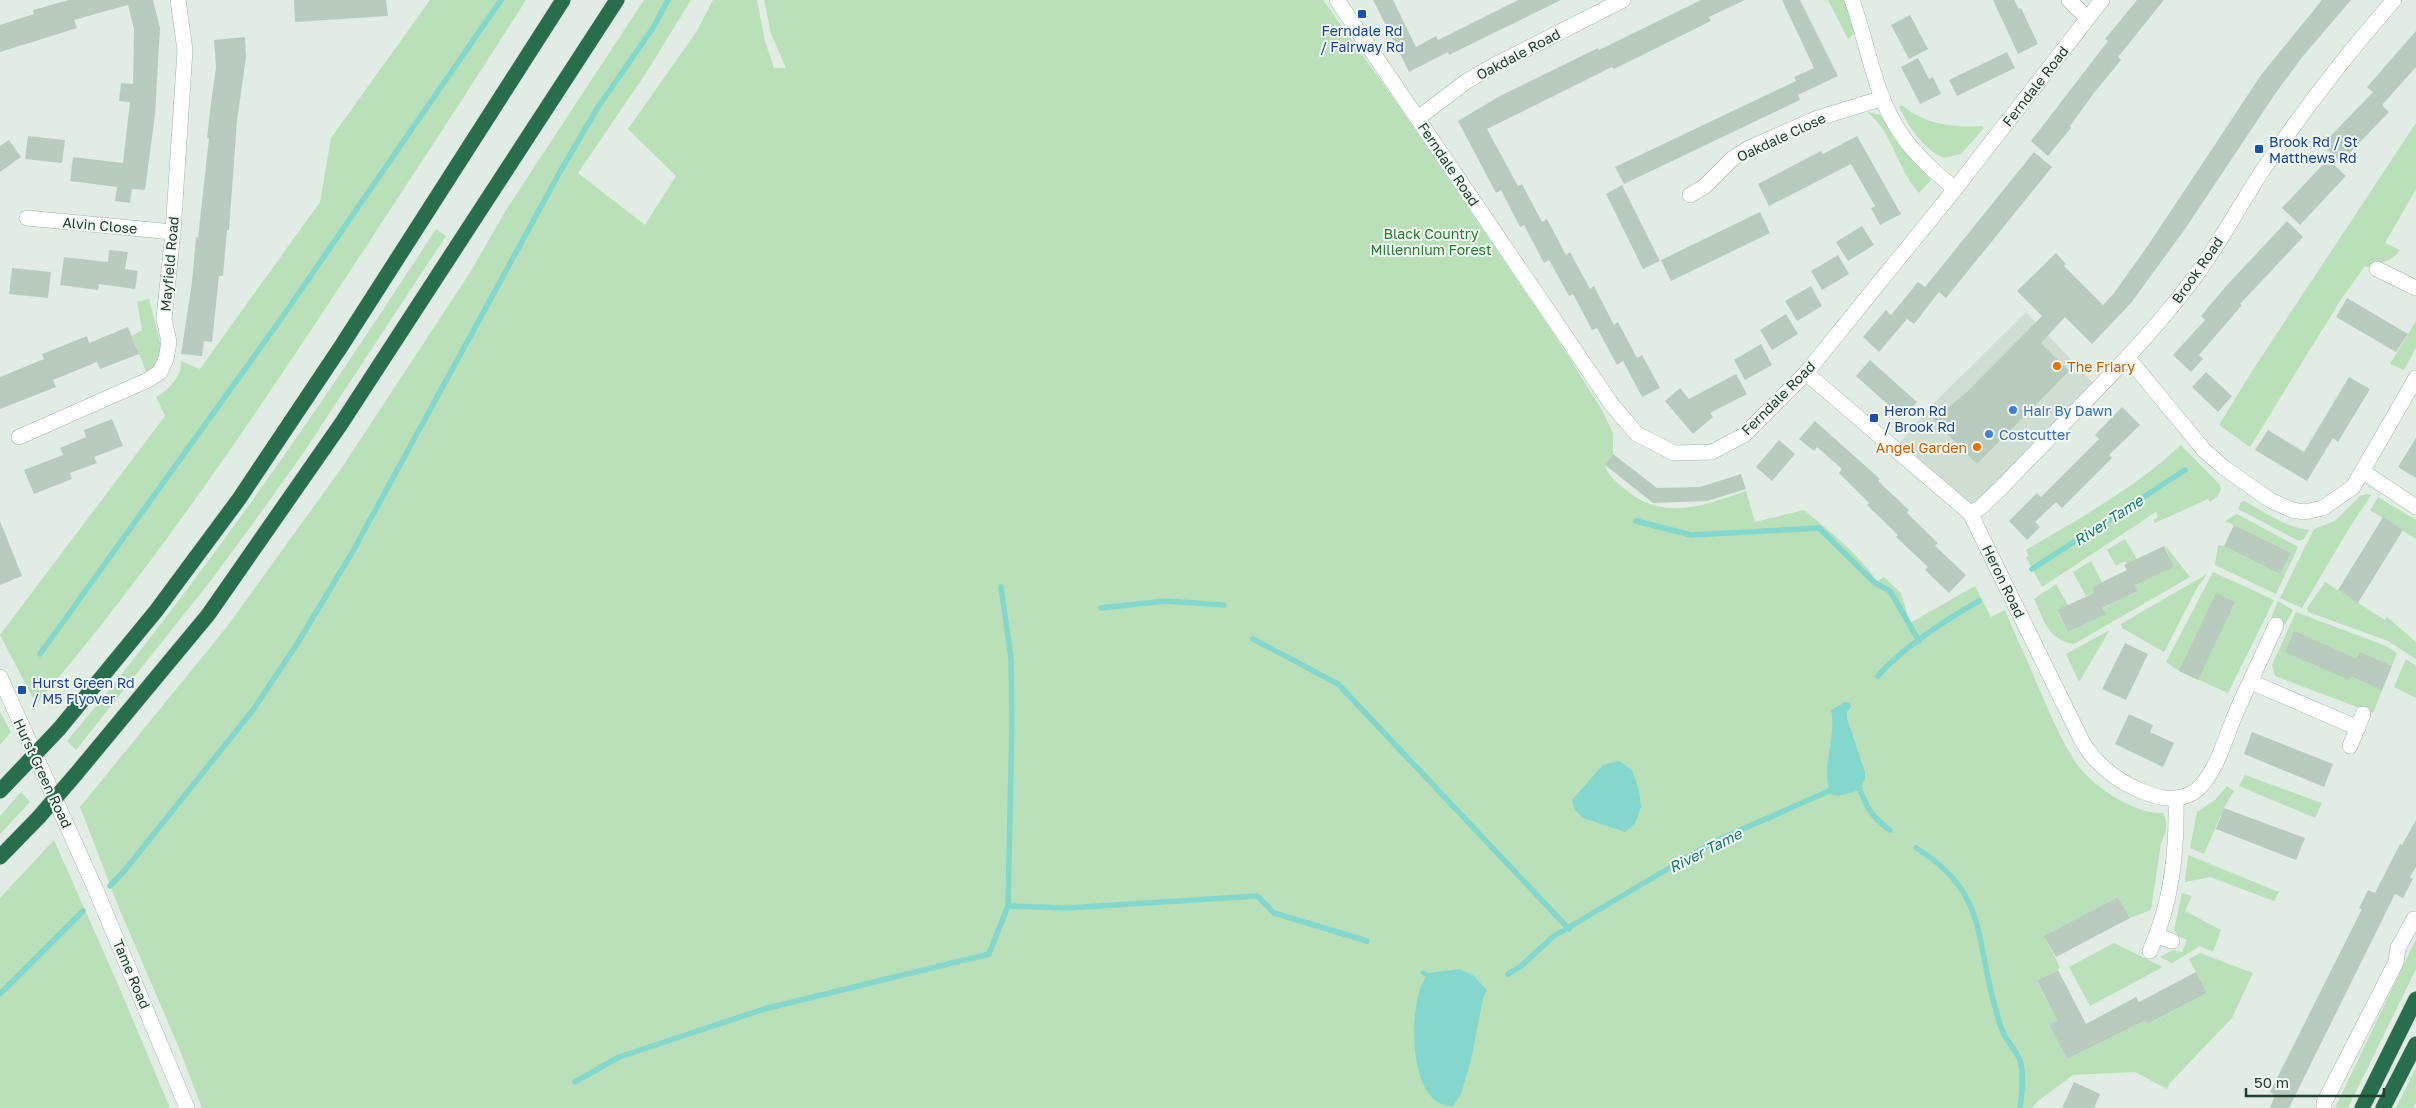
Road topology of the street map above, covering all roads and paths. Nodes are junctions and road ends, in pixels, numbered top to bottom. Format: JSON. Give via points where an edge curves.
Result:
{"nodes":[{"id":1,"x":178,"y":0,"type":"edge"},
{"id":2,"x":563,"y":0,"type":"edge"},
{"id":3,"x":617,"y":0,"type":"edge"},
{"id":4,"x":1337,"y":0,"type":"edge"},
{"id":5,"x":1623,"y":0,"type":"edge"},
{"id":6,"x":1852,"y":0,"type":"edge"},
{"id":7,"x":2070,"y":0,"type":"edge"},
{"id":8,"x":2102,"y":0,"type":"edge"},
{"id":9,"x":2394,"y":0,"type":"edge"},
{"id":10,"x":2087,"y":18,"type":"junction"},
{"id":11,"x":1883,"y":98,"type":"junction"},
{"id":12,"x":1418,"y":118,"type":"junction"},
{"id":13,"x":1955,"y":189,"type":"junction"},
{"id":14,"x":1690,"y":196,"type":"dead end"},
{"id":15,"x":27,"y":218,"type":"dead end"},
{"id":16,"x":173,"y":232,"type":"junction"},
{"id":17,"x":2377,"y":270,"type":"dead end"},
{"id":18,"x":2416,"y":288,"type":"edge"},
{"id":19,"x":2128,"y":358,"type":"junction"},
{"id":20,"x":1806,"y":373,"type":"junction"},
{"id":21,"x":2416,"y":378,"type":"edge"},
{"id":22,"x":19,"y":437,"type":"dead end"},
{"id":23,"x":2362,"y":471,"type":"junction"},
{"id":24,"x":2416,"y":507,"type":"edge"},
{"id":25,"x":1970,"y":512,"type":"junction"},
{"id":26,"x":2276,"y":625,"type":"dead end"},
{"id":27,"x":0,"y":677,"type":"edge"},
{"id":28,"x":2251,"y":682,"type":"junction"},
{"id":29,"x":2363,"y":714,"type":"dead end"},
{"id":30,"x":2358,"y":728,"type":"junction"},
{"id":31,"x":2350,"y":746,"type":"dead end"},
{"id":32,"x":0,"y":791,"type":"edge"},
{"id":33,"x":2176,"y":799,"type":"junction"},
{"id":34,"x":74,"y":841,"type":"joint"},
{"id":35,"x":0,"y":857,"type":"edge"},
{"id":36,"x":2416,"y":920,"type":"edge"},
{"id":37,"x":2157,"y":936,"type":"junction"},
{"id":38,"x":2172,"y":941,"type":"dead end"},
{"id":39,"x":2150,"y":951,"type":"dead end"},
{"id":40,"x":2416,"y":999,"type":"edge"},
{"id":41,"x":2416,"y":1044,"type":"edge"},
{"id":42,"x":187,"y":1108,"type":"edge"},
{"id":43,"x":2324,"y":1108,"type":"edge"},
{"id":44,"x":2362,"y":1108,"type":"edge"},
{"id":45,"x":2383,"y":1108,"type":"edge"}],
"edges":[{"from":1,"to":16,"type":"street","name":"Mayfield Road","via":[[185,50]]},
{"from":2,"to":32,"type":"highway","bridge":true,"via":[[342,345],[239,499],[156,611],[59,729]]},
{"from":3,"to":35,"type":"highway","bridge":true,"via":[[330,440],[208,614],[76,774]]},
{"from":4,"to":12,"type":"street","name":"Ferndale Road"},
{"from":5,"to":12,"type":"street","name":"Oakdale Road","via":[[1493,66]]},
{"from":6,"to":11,"type":"street"},
{"from":7,"to":10,"type":"street"},
{"from":8,"to":10,"type":"street","name":"Ferndale Road"},
{"from":9,"to":19,"type":"street","name":"Brook Road","via":[[2276,151],[2193,280]]},
{"from":10,"to":13,"type":"street","name":"Ferndale Road"},
{"from":11,"to":13,"type":"street","via":[[1900,134]]},
{"from":11,"to":14,"type":"street","name":"Oakdale Close","via":[[1815,119],[1749,148]]},
{"from":12,"to":20,"type":"street","name":"Ferndale Road","via":[[1612,405],[1637,434],[1674,453],[1712,452],[1744,435]]},
{"from":13,"to":20,"type":"street","name":"Ferndale Road"},
{"from":15,"to":16,"type":"street","name":"Alvin Close"},
{"from":16,"to":22,"type":"street","name":"Mayfield Road","via":[[164,319],[168,342],[160,372]]},
{"from":17,"to":18,"type":"street"},
{"from":19,"to":23,"type":"street","via":[[2204,450],[2236,478],[2270,500],[2292,510],[2313,512],[2342,496]]},
{"from":19,"to":25,"type":"street","name":"Brook Road","via":[[1980,508]]},
{"from":20,"to":25,"type":"street","name":"Heron Road"},
{"from":21,"to":23,"type":"street"},
{"from":23,"to":24,"type":"street"},
{"from":25,"to":33,"type":"street","name":"Heron Road","via":[[2090,754],[2132,787]]},
{"from":26,"to":28,"type":"street"},
{"from":27,"to":34,"type":"street","name":"Hurst Green Road"},
{"from":28,"to":30,"type":"street"},
{"from":28,"to":33,"type":"street","via":[[2207,777],[2195,791]]},
{"from":29,"to":30,"type":"street"},
{"from":30,"to":31,"type":"street"},
{"from":33,"to":37,"type":"street","via":[[2175,858]]},
{"from":34,"to":42,"type":"street","name":"Tame Road"},
{"from":36,"to":43,"type":"street","via":[[2398,948],[2396,962],[2336,1078]]},
{"from":37,"to":38,"type":"street"},
{"from":37,"to":39,"type":"street"},
{"from":40,"to":44,"type":"highway"},
{"from":41,"to":45,"type":"highway"}]}
